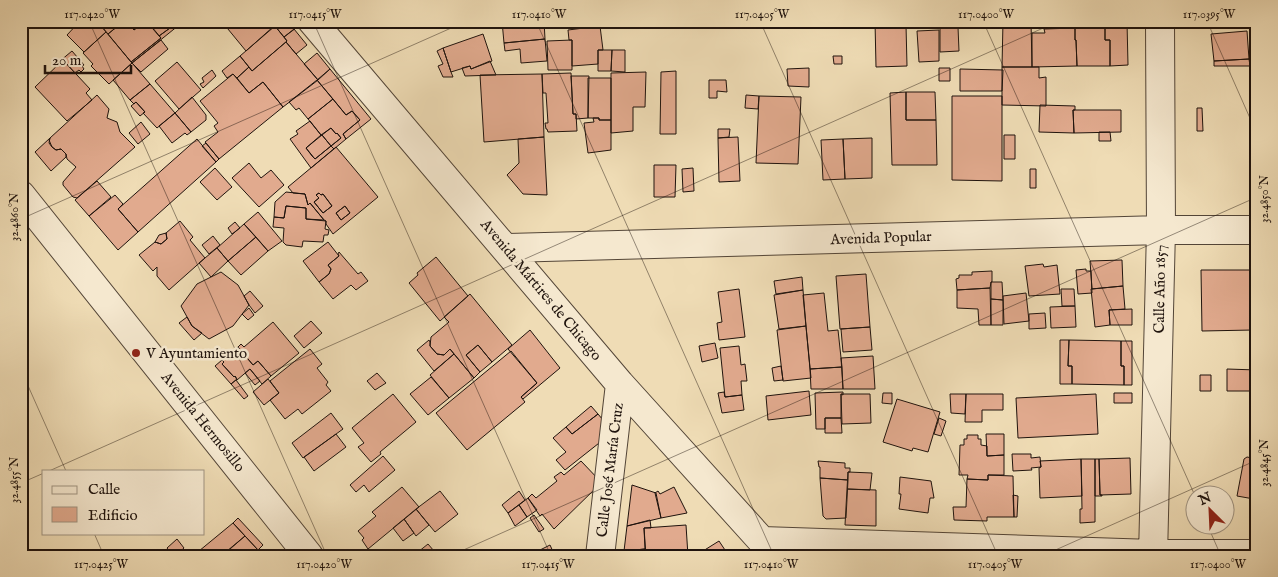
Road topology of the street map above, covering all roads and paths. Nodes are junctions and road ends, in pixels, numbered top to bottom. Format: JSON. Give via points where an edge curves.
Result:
{"nodes":[{"id":1,"x":312,"y":21,"type":"edge"},
{"id":2,"x":1160,"y":21,"type":"edge"},
{"id":3,"x":22,"y":197,"type":"edge"},
{"id":4,"x":1162,"y":230,"type":"junction"},
{"id":5,"x":1257,"y":230,"type":"edge"},
{"id":6,"x":505,"y":248,"type":"junction"},
{"id":7,"x":620,"y":384,"type":"junction"},
{"id":8,"x":768,"y":548,"type":"edge"},
{"id":9,"x":1257,"y":554,"type":"edge"},
{"id":10,"x":1153,"y":555,"type":"edge"},
{"id":11,"x":309,"y":556,"type":"edge"},
{"id":12,"x":600,"y":556,"type":"edge"}],
"edges":[{"from":1,"to":6,"type":"street","name":"Avenida Mártires de Chicago"},
{"from":2,"to":4,"type":"street","name":"Calle Año 1857"},
{"from":3,"to":11,"type":"street","name":"Avenida Hermosillo"},
{"from":4,"to":5,"type":"street","name":"Avenida Popular"},
{"from":4,"to":6,"type":"street","name":"Avenida Popular"},
{"from":4,"to":10,"type":"street","name":"Calle Año 1857"},
{"from":6,"to":7,"type":"street","name":"Avenida Mártires de Chicago"},
{"from":7,"to":8,"type":"street","name":"Avenida Mártires de Chicago"},
{"from":7,"to":12,"type":"street","name":"Calle José María Cruz"},
{"from":8,"to":10,"type":"street"},
{"from":9,"to":10,"type":"street"}]}
